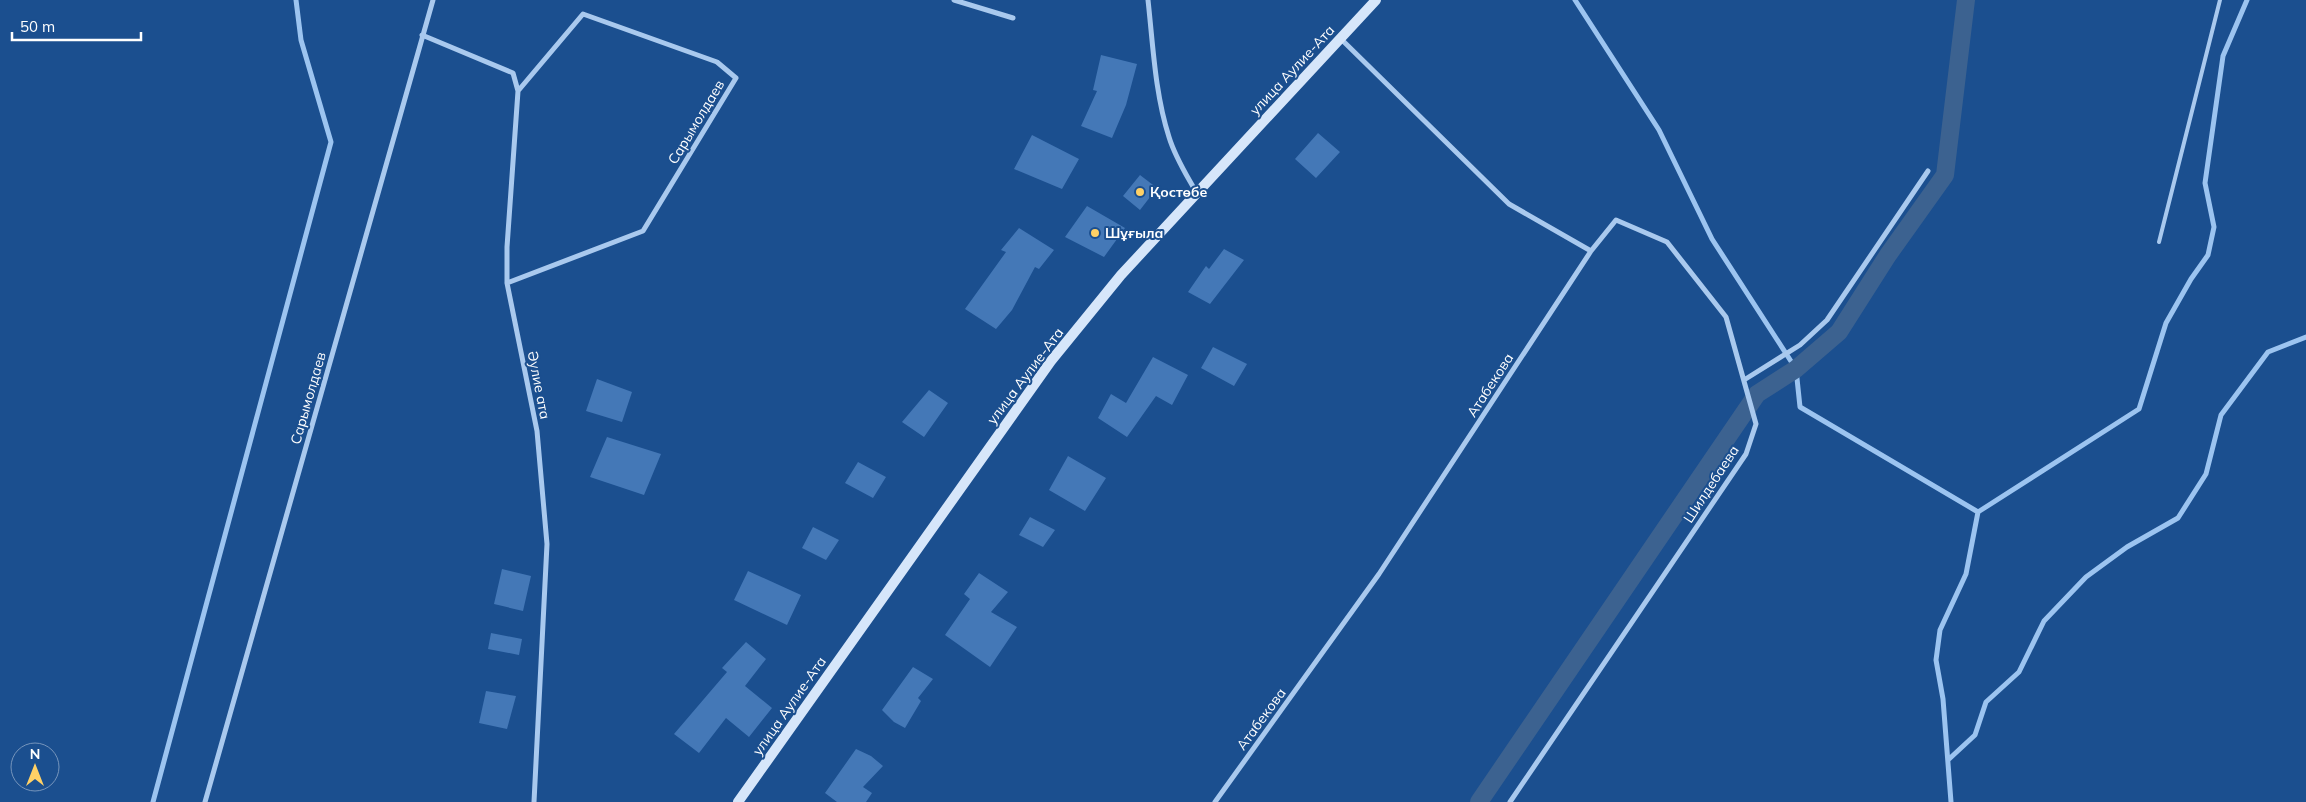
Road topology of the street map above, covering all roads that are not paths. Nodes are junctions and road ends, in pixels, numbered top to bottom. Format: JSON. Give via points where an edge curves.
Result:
{"nodes":[{"id":1,"x":433,"y":0,"type":"edge"},
{"id":2,"x":954,"y":0,"type":"edge"},
{"id":3,"x":1148,"y":0,"type":"edge"},
{"id":4,"x":1376,"y":0,"type":"edge"},
{"id":5,"x":2220,"y":0,"type":"edge"},
{"id":6,"x":1013,"y":18,"type":"dead end"},
{"id":7,"x":422,"y":35,"type":"junction"},
{"id":8,"x":1340,"y":38,"type":"junction"},
{"id":9,"x":518,"y":91,"type":"junction"},
{"id":10,"x":1928,"y":171,"type":"dead end"},
{"id":11,"x":1196,"y":192,"type":"junction"},
{"id":12,"x":2159,"y":242,"type":"dead end"},
{"id":13,"x":1591,"y":251,"type":"junction"},
{"id":14,"x":507,"y":283,"type":"junction"},
{"id":15,"x":1744,"y":380,"type":"junction"},
{"id":16,"x":205,"y":802,"type":"edge"},
{"id":17,"x":534,"y":802,"type":"edge"},
{"id":18,"x":738,"y":802,"type":"edge"},
{"id":19,"x":1216,"y":802,"type":"edge"},
{"id":20,"x":1510,"y":802,"type":"edge"}],
"edges":[{"from":1,"to":7,"type":"street","name":"Сарымолдаев"},
{"from":2,"to":6,"type":"street"},
{"from":3,"to":11,"type":"street","via":[[1161,104],[1169,137]]},
{"from":4,"to":8,"type":"main road","name":"улица Аулие-Ата"},
{"from":5,"to":12,"type":"lane"},
{"from":7,"to":9,"type":"street","via":[[513,73]]},
{"from":7,"to":16,"type":"street","name":"Сарымолдаев"},
{"from":8,"to":11,"type":"main road","name":"улица Аулие-Ата"},
{"from":8,"to":13,"type":"street","via":[[1509,204]]},
{"from":9,"to":14,"type":"street","name":"Әулие ата"},
{"from":9,"to":14,"type":"street","name":"Сарымолдаев","via":[[583,14],[717,62],[736,78],[642,231]]},
{"from":10,"to":15,"type":"street","via":[[1827,320],[1800,345]]},
{"from":11,"to":18,"type":"main road","name":"улица Аулие-Ата","via":[[1121,275],[1051,361]]},
{"from":13,"to":15,"type":"street","name":"Шилдебаева","via":[[1616,220],[1667,242],[1726,317]]},
{"from":13,"to":19,"type":"street","name":"Атабекова","via":[[1379,574]]},
{"from":14,"to":17,"type":"street","name":"Әулие ата","via":[[537,432],[547,544]]},
{"from":15,"to":20,"type":"street","name":"Шилдебаева","via":[[1756,424],[1746,454]]}]}
